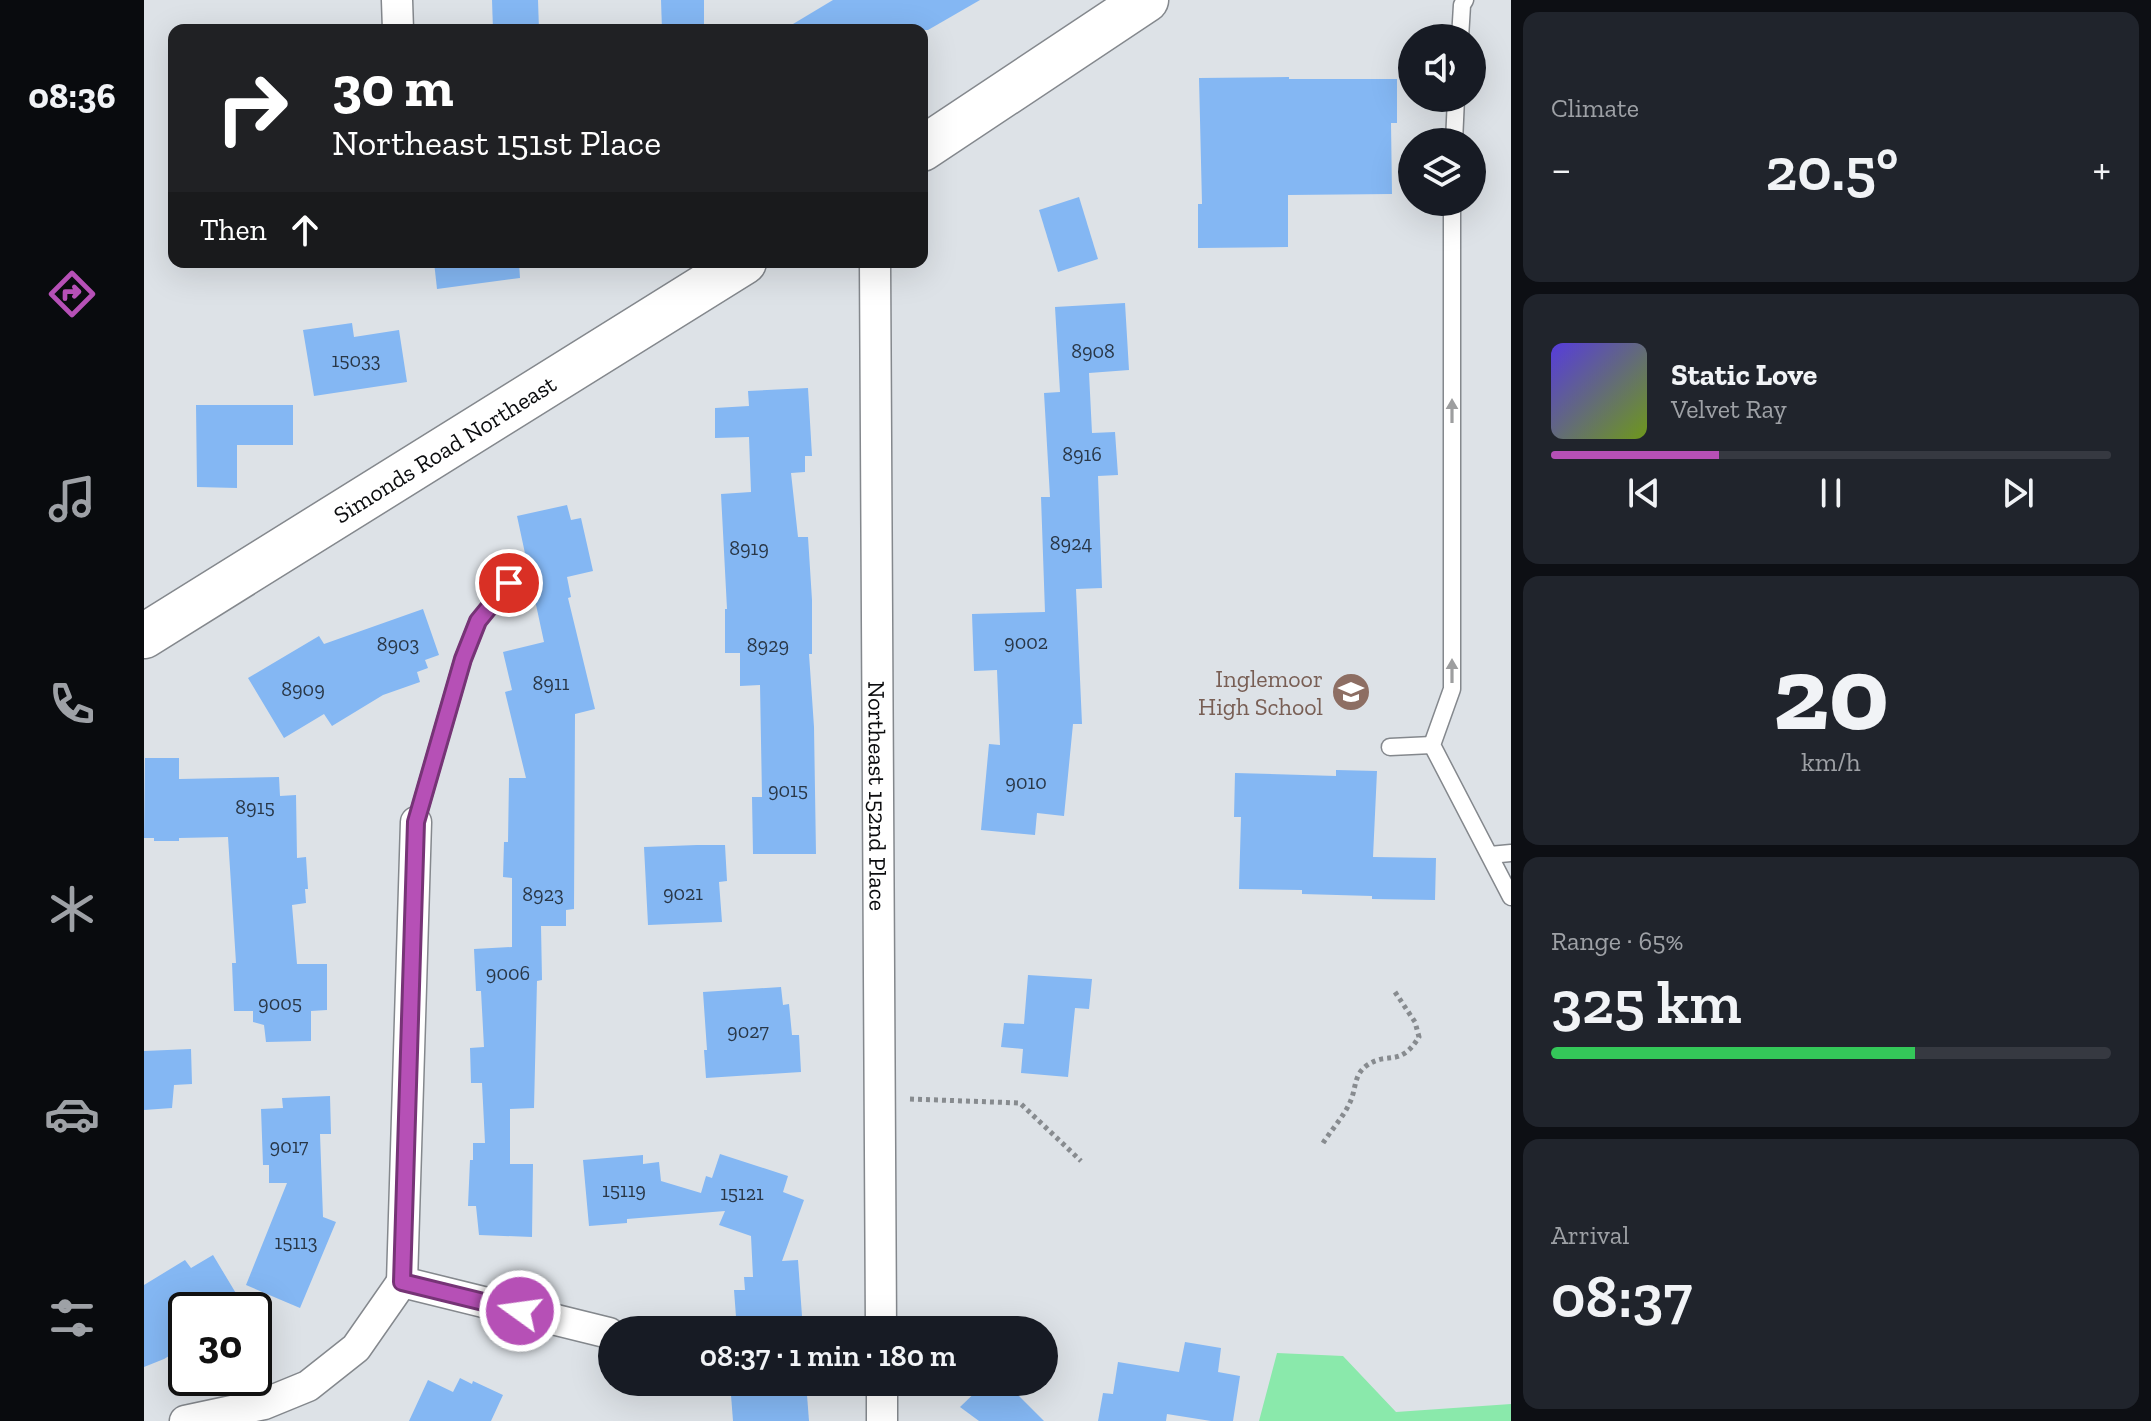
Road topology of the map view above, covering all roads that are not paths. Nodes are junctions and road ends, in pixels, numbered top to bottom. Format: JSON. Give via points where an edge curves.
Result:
{"nodes":[{"id":1,"x":397,"y":0,"type":"edge"},
{"id":2,"x":1146,"y":0,"type":"edge"},
{"id":3,"x":1465,"y":0,"type":"edge"},
{"id":4,"x":398,"y":24,"type":"edge"},
{"id":5,"x":1461,"y":24,"type":"edge"},
{"id":6,"x":928,"y":145,"type":"edge"},
{"id":7,"x":1452,"y":216,"type":"edge"},
{"id":8,"x":726,"y":268,"type":"edge"},
{"id":9,"x":875,"y":268,"type":"edge"},
{"id":10,"x":509,"y":583,"type":"dead end"},
{"id":11,"x":144,"y":636,"type":"edge"},
{"id":12,"x":1432,"y":745,"type":"junction"},
{"id":13,"x":1390,"y":747,"type":"dead end"},
{"id":14,"x":416,"y":822,"type":"joint"},
{"id":15,"x":1511,"y":853,"type":"edge"},
{"id":16,"x":1490,"y":855,"type":"junction"},
{"id":17,"x":1511,"y":897,"type":"edge"},
{"id":18,"x":402,"y":1282,"type":"junction"},
{"id":19,"x":881,"y":1316,"type":"edge"},
{"id":20,"x":598,"y":1330,"type":"edge"},
{"id":21,"x":882,"y":1396,"type":"edge"},
{"id":22,"x":185,"y":1421,"type":"edge"},
{"id":23,"x":882,"y":1421,"type":"edge"}],
"edges":[{"from":1,"to":4,"type":"street"},
{"from":2,"to":6,"type":"main road"},
{"from":3,"to":5,"type":"lane"},
{"from":12,"to":7,"type":"lane","one_way":true,"via":[[1452,689]]},
{"from":8,"to":11,"type":"main road","name":"Simonds Road Northeast"},
{"from":9,"to":19,"type":"street","name":"Northeast 152nd Place"},
{"from":10,"to":14,"type":"lane","via":[[478,621],[463,659]]},
{"from":12,"to":13,"type":"lane"},
{"from":12,"to":16,"type":"lane"},
{"from":14,"to":18,"type":"street"},
{"from":15,"to":16,"type":"lane"},
{"from":16,"to":17,"type":"lane"},
{"from":18,"to":20,"type":"street"},
{"from":18,"to":22,"type":"street","via":[[356,1348],[308,1386],[264,1404]]},
{"from":21,"to":23,"type":"street"}]}
